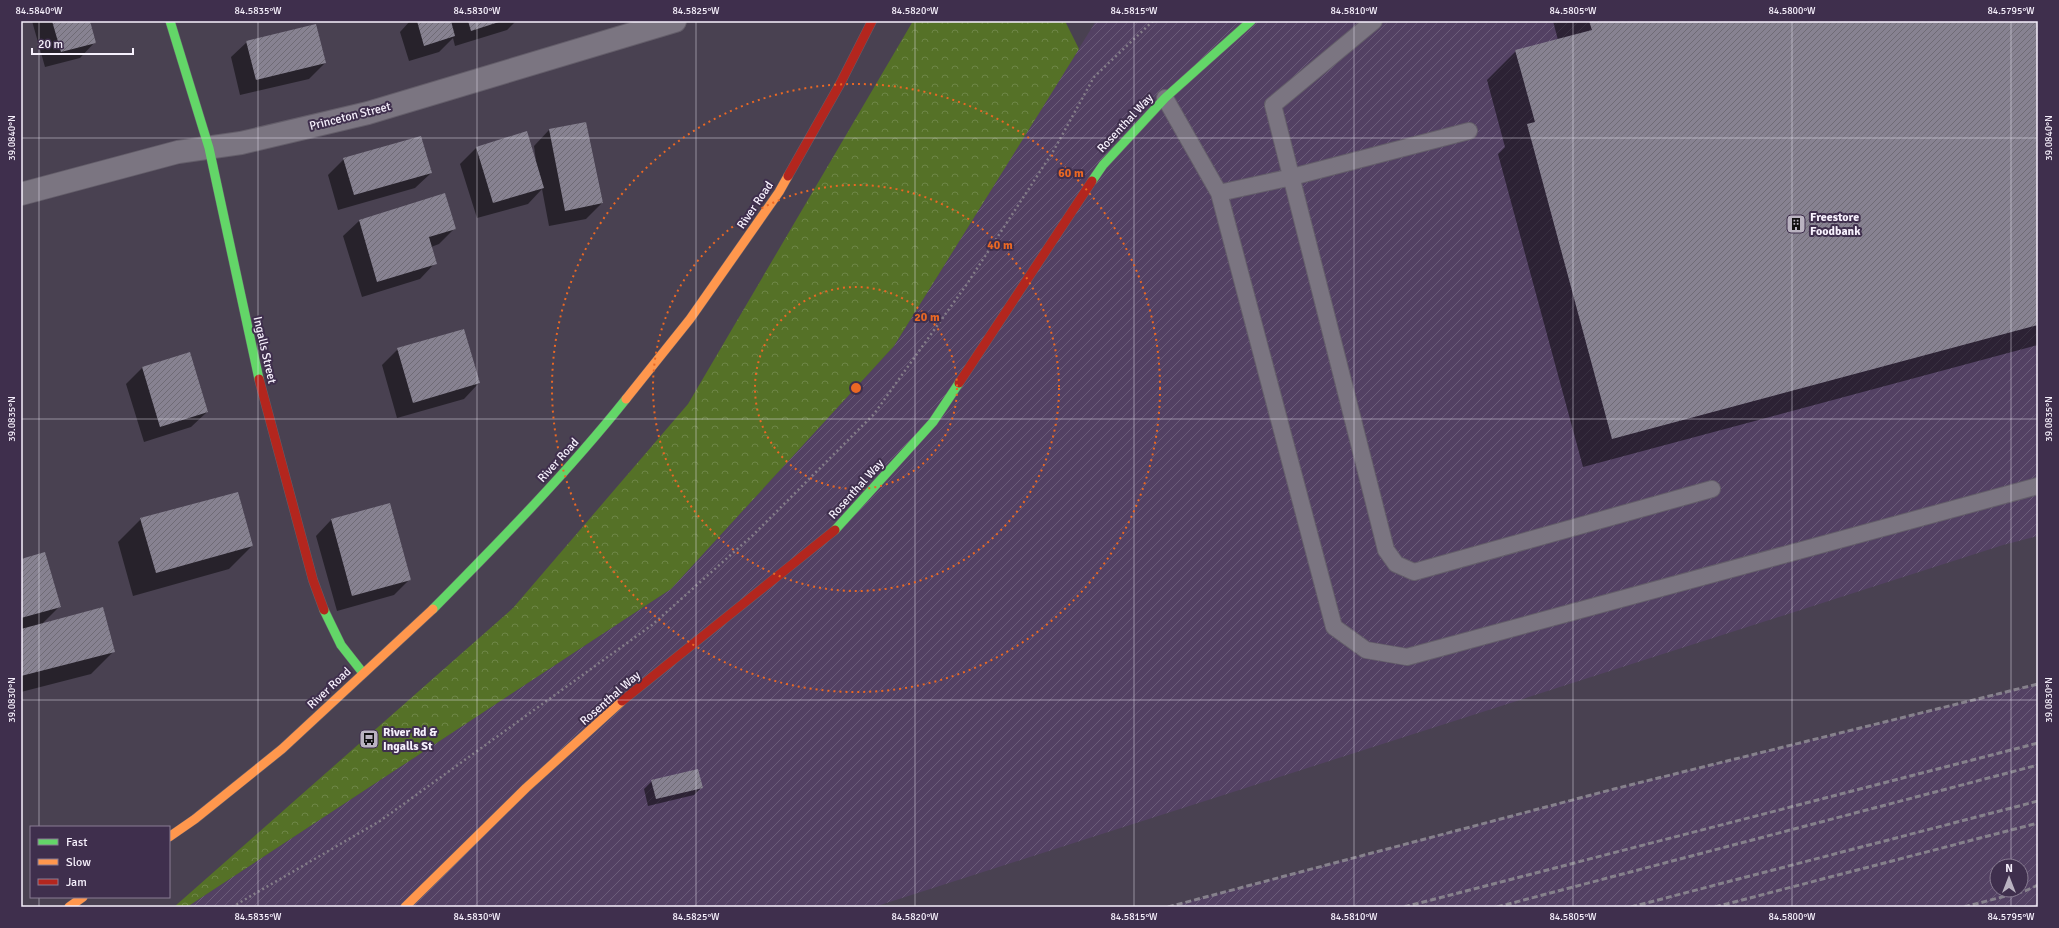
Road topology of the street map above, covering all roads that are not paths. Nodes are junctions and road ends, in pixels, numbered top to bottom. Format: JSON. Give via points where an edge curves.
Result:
{"nodes":[{"id":1,"x":170,"y":21,"type":"edge"},
{"id":2,"x":675,"y":21,"type":"edge"},
{"id":3,"x":872,"y":21,"type":"edge"},
{"id":4,"x":1251,"y":21,"type":"edge"},
{"id":5,"x":1374,"y":21,"type":"edge"},
{"id":6,"x":1165,"y":98,"type":"junction"},
{"id":7,"x":1469,"y":131,"type":"dead end"},
{"id":8,"x":209,"y":148,"type":"junction"},
{"id":9,"x":1292,"y":178,"type":"junction"},
{"id":10,"x":1218,"y":193,"type":"junction"},
{"id":11,"x":21,"y":194,"type":"edge"},
{"id":12,"x":2038,"y":486,"type":"edge"},
{"id":13,"x":1712,"y":489,"type":"dead end"},
{"id":14,"x":363,"y":673,"type":"junction"},
{"id":15,"x":170,"y":836,"type":"edge"},
{"id":16,"x":82,"y":898,"type":"edge"},
{"id":17,"x":69,"y":907,"type":"edge"},
{"id":18,"x":405,"y":907,"type":"edge"}],
"edges":[{"from":1,"to":8,"type":"street","name":"Ingalls Street"},
{"from":2,"to":8,"type":"street","name":"Princeton Street","via":[[368,113]]},
{"from":3,"to":14,"type":"street","name":"River Road","via":[[779,192],[690,319],[603,428],[520,521],[421,621]]},
{"from":4,"to":6,"type":"street","name":"Rosenthal Way"},
{"from":5,"to":9,"type":"lane","via":[[1273,105]]},
{"from":6,"to":10,"type":"lane"},
{"from":6,"to":18,"type":"street","name":"Rosenthal Way","via":[[1103,164],[933,422],[838,528],[618,704],[526,788]]},
{"from":7,"to":9,"type":"lane"},
{"from":8,"to":11,"type":"street","name":"Princeton Street","via":[[178,152]]},
{"from":8,"to":14,"type":"street","name":"Ingalls Street","via":[[254,360],[313,580],[329,623]]},
{"from":9,"to":10,"type":"lane"},
{"from":9,"to":13,"type":"lane","via":[[1386,550],[1396,564],[1414,572]]},
{"from":10,"to":12,"type":"lane","via":[[1334,627],[1366,650],[1407,657]]},
{"from":14,"to":15,"type":"street","name":"River Road","via":[[282,749]]},
{"from":16,"to":17,"type":"street"}]}
